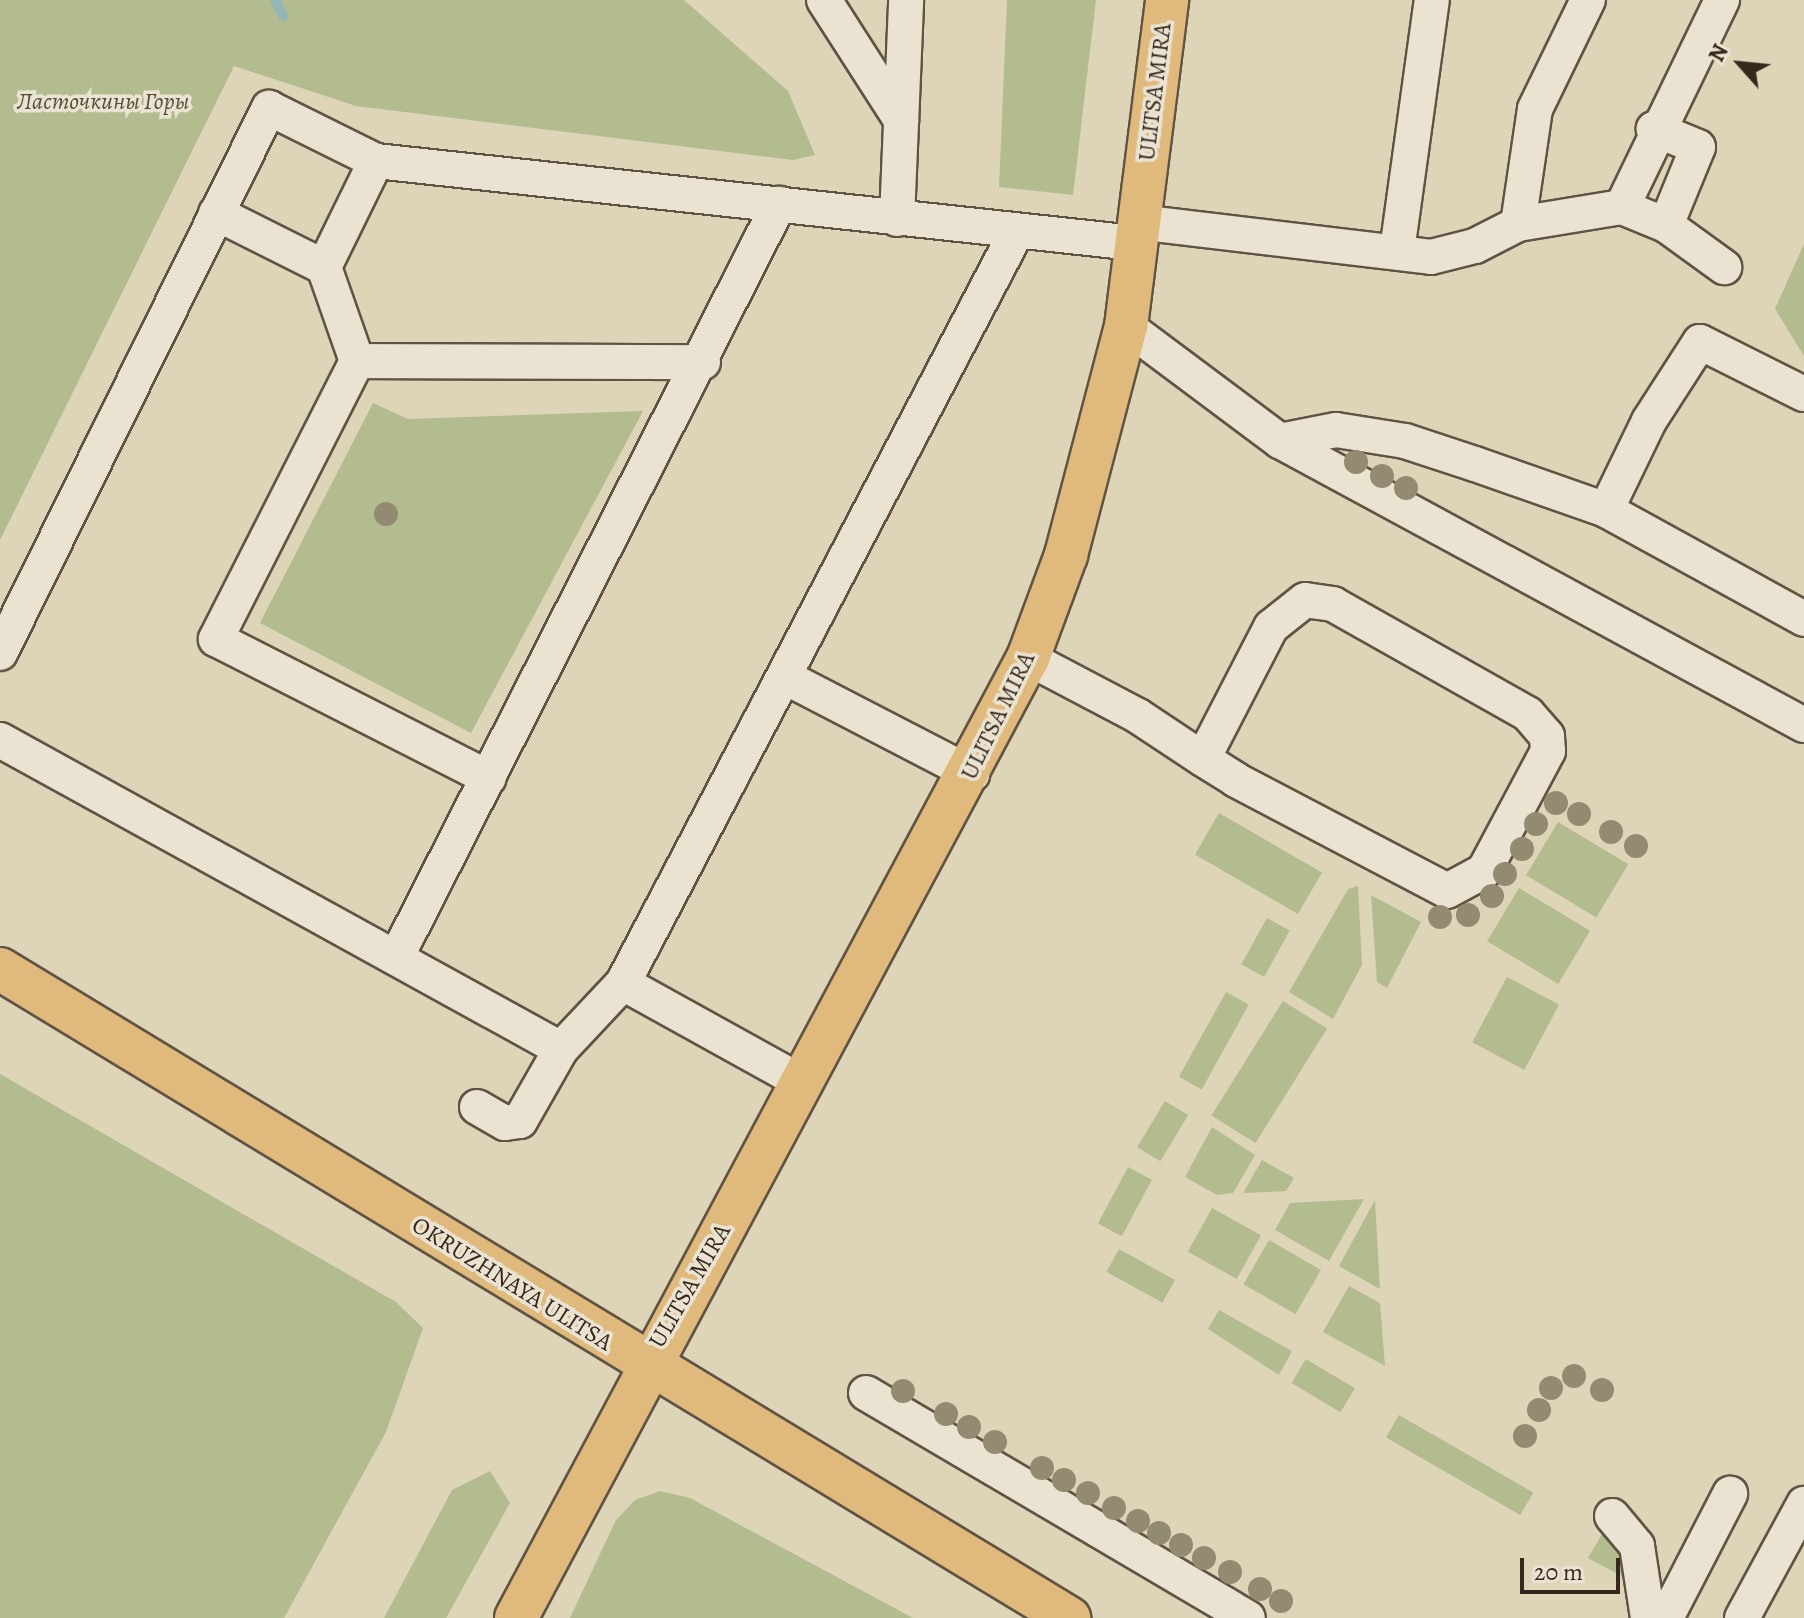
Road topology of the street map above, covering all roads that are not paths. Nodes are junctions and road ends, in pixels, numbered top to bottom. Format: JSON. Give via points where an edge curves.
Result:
{"nodes":[{"id":1,"x":824,"y":0,"type":"edge"},
{"id":2,"x":906,"y":0,"type":"edge"},
{"id":3,"x":1167,"y":0,"type":"edge"},
{"id":4,"x":1432,"y":0,"type":"edge"},
{"id":5,"x":1588,"y":0,"type":"edge"},
{"id":6,"x":1722,"y":0,"type":"edge"},
{"id":7,"x":901,"y":120,"type":"junction"},
{"id":8,"x":1654,"y":129,"type":"junction"},
{"id":9,"x":376,"y":161,"type":"junction"},
{"id":10,"x":779,"y":204,"type":"junction"},
{"id":11,"x":1622,"y":207,"type":"junction"},
{"id":12,"x":216,"y":213,"type":"junction"},
{"id":13,"x":897,"y":219,"type":"junction"},
{"id":14,"x":1518,"y":224,"type":"junction"},
{"id":15,"x":1666,"y":225,"type":"junction"},
{"id":16,"x":1017,"y":231,"type":"junction"},
{"id":17,"x":1137,"y":233,"type":"junction"},
{"id":18,"x":1397,"y":251,"type":"junction"},
{"id":19,"x":324,"y":267,"type":"junction"},
{"id":20,"x":1724,"y":267,"type":"dead end"},
{"id":21,"x":1126,"y":326,"type":"junction"},
{"id":22,"x":357,"y":361,"type":"junction"},
{"id":23,"x":703,"y":362,"type":"junction"},
{"id":24,"x":1804,"y":394,"type":"edge"},
{"id":25,"x":1280,"y":441,"type":"junction"},
{"id":26,"x":1606,"y":510,"type":"junction"},
{"id":27,"x":1804,"y":619,"type":"edge"},
{"id":28,"x":0,"y":653,"type":"edge"},
{"id":29,"x":1028,"y":658,"type":"junction"},
{"id":30,"x":785,"y":677,"type":"junction"},
{"id":31,"x":1804,"y":725,"type":"edge"},
{"id":32,"x":0,"y":740,"type":"edge"},
{"id":33,"x":1203,"y":759,"type":"junction"},
{"id":34,"x":972,"y":774,"type":"junction"},
{"id":35,"x":489,"y":778,"type":"junction"},
{"id":36,"x":396,"y":958,"type":"junction"},
{"id":37,"x":0,"y":969,"type":"edge"},
{"id":38,"x":623,"y":983,"type":"junction"},
{"id":39,"x":561,"y":1049,"type":"junction"},
{"id":40,"x":805,"y":1084,"type":"junction"},
{"id":41,"x":477,"y":1107,"type":"dead end"},
{"id":42,"x":644,"y":1366,"type":"junction"},
{"id":43,"x":866,"y":1393,"type":"dead end"},
{"id":44,"x":1730,"y":1494,"type":"dead end"},
{"id":45,"x":1804,"y":1504,"type":"edge"},
{"id":46,"x":1612,"y":1516,"type":"dead end"},
{"id":47,"x":516,"y":1618,"type":"edge"},
{"id":48,"x":1069,"y":1618,"type":"edge"},
{"id":49,"x":1248,"y":1618,"type":"edge"},
{"id":50,"x":1648,"y":1618,"type":"edge"},
{"id":51,"x":1666,"y":1618,"type":"edge"},
{"id":52,"x":1742,"y":1618,"type":"edge"}],
"edges":[{"from":1,"to":7,"type":"lane"},
{"from":2,"to":7,"type":"lane"},
{"from":3,"to":17,"type":"main road","name":"ULITSA MIRA"},
{"from":4,"to":18,"type":"lane"},
{"from":5,"to":14,"type":"lane","via":[[1535,109]]},
{"from":6,"to":8,"type":"lane"},
{"from":7,"to":13,"type":"lane"},
{"from":8,"to":11,"type":"lane"},
{"from":8,"to":15,"type":"lane","via":[[1698,147]]},
{"from":9,"to":10,"type":"lane"},
{"from":9,"to":12,"type":"lane","via":[[269,108]]},
{"from":9,"to":19,"type":"lane"},
{"from":10,"to":13,"type":"lane"},
{"from":10,"to":23,"type":"lane"},
{"from":11,"to":14,"type":"lane"},
{"from":11,"to":15,"type":"lane"},
{"from":12,"to":19,"type":"lane"},
{"from":12,"to":28,"type":"lane"},
{"from":13,"to":16,"type":"lane"},
{"from":14,"to":18,"type":"lane","via":[[1475,246],[1431,257]]},
{"from":15,"to":20,"type":"lane"},
{"from":16,"to":17,"type":"lane"},
{"from":16,"to":30,"type":"lane"},
{"from":17,"to":18,"type":"lane"},
{"from":17,"to":21,"type":"main road","name":"ULITSA MIRA"},
{"from":19,"to":22,"type":"lane"},
{"from":21,"to":25,"type":"lane"},
{"from":21,"to":29,"type":"main road","name":"ULITSA MIRA","via":[[1066,555]]},
{"from":22,"to":23,"type":"lane"},
{"from":22,"to":35,"type":"lane","via":[[216,639]]},
{"from":23,"to":35,"type":"lane"},
{"from":24,"to":26,"type":"lane","via":[[1700,342],[1649,421]]},
{"from":25,"to":26,"type":"lane","via":[[1336,430],[1405,441]]},
{"from":25,"to":31,"type":"lane"},
{"from":26,"to":27,"type":"lane"},
{"from":29,"to":33,"type":"lane"},
{"from":29,"to":34,"type":"main road","name":"ULITSA MIRA"},
{"from":30,"to":34,"type":"lane"},
{"from":30,"to":38,"type":"lane"},
{"from":32,"to":36,"type":"lane"},
{"from":33,"to":33,"type":"lane","via":[[1447,891],[1484,871],[1548,751],[1547,736],[1528,714],[1333,604],[1305,600],[1271,627]]},
{"from":34,"to":40,"type":"main road","name":"ULITSA MIRA"},
{"from":35,"to":36,"type":"lane"},
{"from":36,"to":39,"type":"lane"},
{"from":37,"to":42,"type":"main road","name":"OKRUZHNAYA ULITSA"},
{"from":38,"to":39,"type":"lane"},
{"from":38,"to":40,"type":"lane"},
{"from":39,"to":41,"type":"lane","via":[[520,1121],[505,1123]]},
{"from":40,"to":42,"type":"main road","name":"ULITSA MIRA"},
{"from":42,"to":47,"type":"main road","name":"ULITSA MIRA"},
{"from":42,"to":48,"type":"main road","name":"OKRUZHNAYA ULITSA"},
{"from":43,"to":49,"type":"lane"},
{"from":44,"to":51,"type":"lane"},
{"from":45,"to":52,"type":"lane"},
{"from":46,"to":50,"type":"lane","via":[[1637,1546]]}]}
